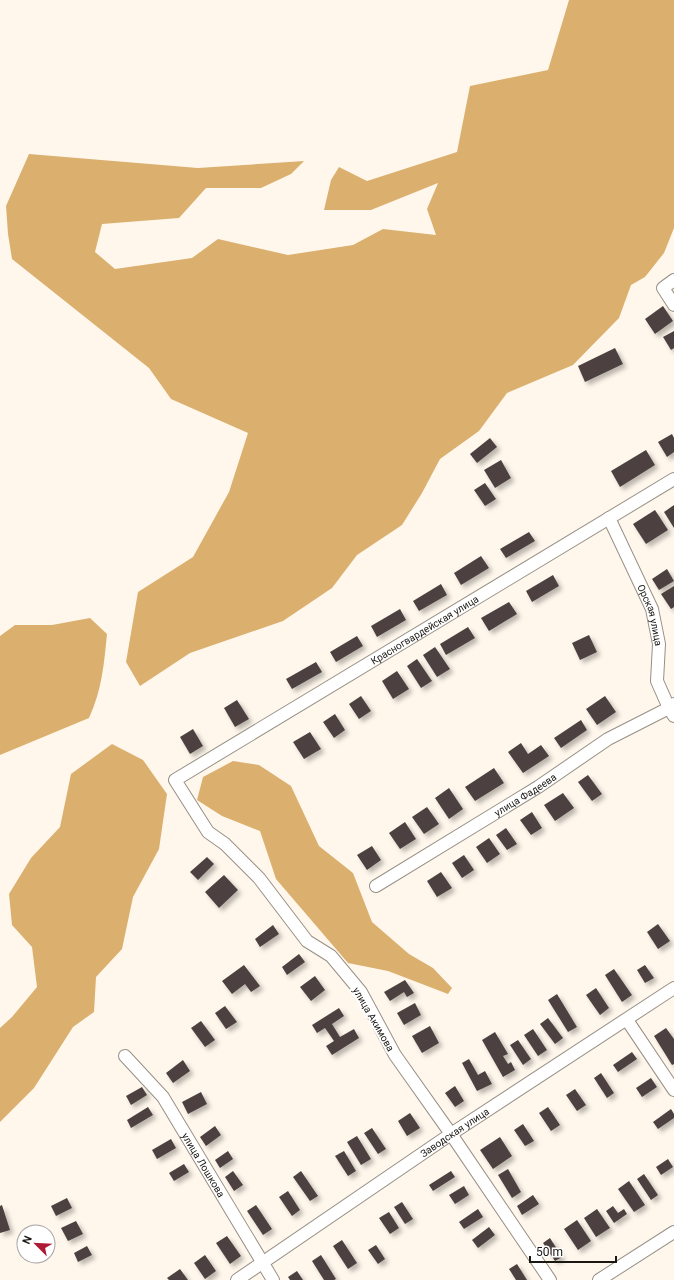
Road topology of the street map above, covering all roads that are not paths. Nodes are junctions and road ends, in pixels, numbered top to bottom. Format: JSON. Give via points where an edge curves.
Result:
{"nodes":[{"id":1,"x":674,"y":280,"type":"edge"},
{"id":2,"x":674,"y":305,"type":"edge"},
{"id":3,"x":674,"y":479,"type":"edge"},
{"id":4,"x":609,"y":518,"type":"junction"},
{"id":5,"x":672,"y":710,"type":"edge"},
{"id":6,"x":175,"y":780,"type":"joint"},
{"id":7,"x":376,"y":886,"type":"dead end"},
{"id":8,"x":674,"y":988,"type":"edge"},
{"id":9,"x":627,"y":1020,"type":"junction"},
{"id":10,"x":125,"y":1056,"type":"dead end"},
{"id":11,"x":674,"y":1090,"type":"edge"},
{"id":12,"x":451,"y":1134,"type":"junction"},
{"id":13,"x":674,"y":1232,"type":"edge"},
{"id":14,"x":262,"y":1262,"type":"junction"},
{"id":15,"x":237,"y":1280,"type":"edge"},
{"id":16,"x":273,"y":1280,"type":"edge"},
{"id":17,"x":550,"y":1280,"type":"edge"},
{"id":18,"x":599,"y":1280,"type":"edge"}],
"edges":[{"from":1,"to":2,"type":"street","via":[[663,288]]},
{"from":3,"to":4,"type":"street","name":"Красногвардейская улица"},
{"from":4,"to":5,"type":"street","name":"Орская улица","via":[[652,609],[658,644],[657,681]]},
{"from":4,"to":6,"type":"street","name":"Красногвардейская улица"},
{"from":5,"to":7,"type":"street","name":"улица Фадеева","via":[[608,738],[538,787]]},
{"from":6,"to":12,"type":"street","name":"улица Акимова","via":[[208,832],[226,844],[259,878],[307,941],[331,956],[361,992],[395,1055]]},
{"from":8,"to":9,"type":"street","name":"Заводская улица"},
{"from":9,"to":11,"type":"street"},
{"from":9,"to":12,"type":"street","name":"Заводская улица"},
{"from":10,"to":14,"type":"street","name":"улица Лошкова","via":[[163,1097]]},
{"from":12,"to":14,"type":"street","name":"Заводская улица"},
{"from":12,"to":17,"type":"street","name":"улица Акимова"},
{"from":13,"to":18,"type":"street"},
{"from":14,"to":15,"type":"street","name":"Заводская улица"},
{"from":14,"to":16,"type":"street","name":"улица Лошкова"}]}
